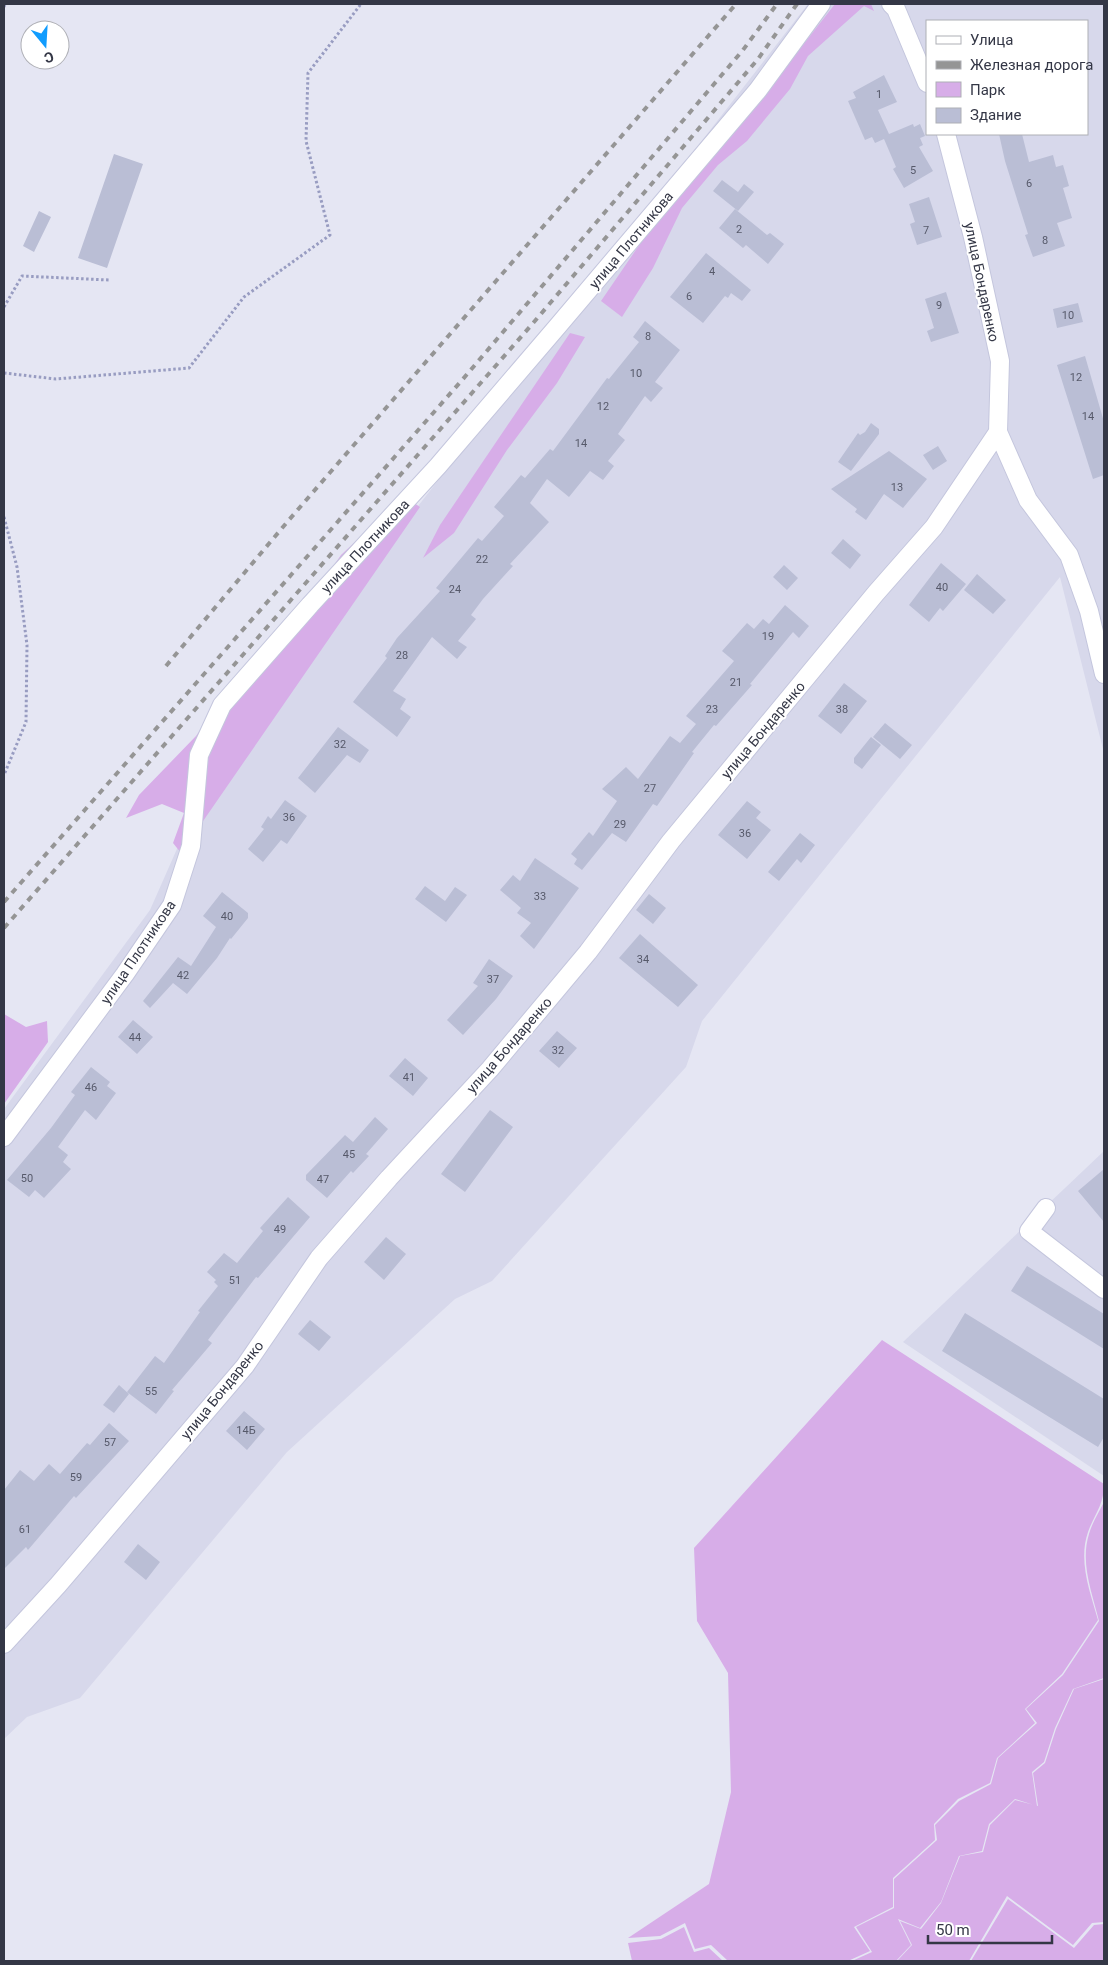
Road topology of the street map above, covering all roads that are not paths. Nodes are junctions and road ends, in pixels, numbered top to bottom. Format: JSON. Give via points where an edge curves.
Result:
{"nodes":[{"id":1,"x":821,"y":4,"type":"edge"},
{"id":2,"x":895,"y":5,"type":"edge"},
{"id":3,"x":926,"y":81,"type":"edge"},
{"id":4,"x":946,"y":135,"type":"edge"},
{"id":5,"x":998,"y":432,"type":"junction"},
{"id":6,"x":1104,"y":674,"type":"edge"},
{"id":7,"x":4,"y":1137,"type":"edge"},
{"id":8,"x":1046,"y":1208,"type":"dead end"},
{"id":9,"x":1104,"y":1289,"type":"edge"},
{"id":10,"x":4,"y":1644,"type":"edge"}],
"edges":[{"from":1,"to":7,"type":"street","name":"улица Плотникова","via":[[758,90],[558,327],[438,466],[222,705],[199,755],[191,846],[172,905]]},
{"from":2,"to":3,"type":"street"},
{"from":4,"to":5,"type":"street","name":"улица Бондаренко","via":[[1000,361]]},
{"from":5,"to":6,"type":"street","name":"улица Бондаренко","via":[[1028,500],[1069,555],[1089,611]]},
{"from":5,"to":10,"type":"street","name":"улица Бондаренко","via":[[934,527],[671,841],[588,952],[490,1070],[319,1258],[245,1366],[58,1586]]},
{"from":8,"to":9,"type":"street","via":[[1029,1231]]}]}
